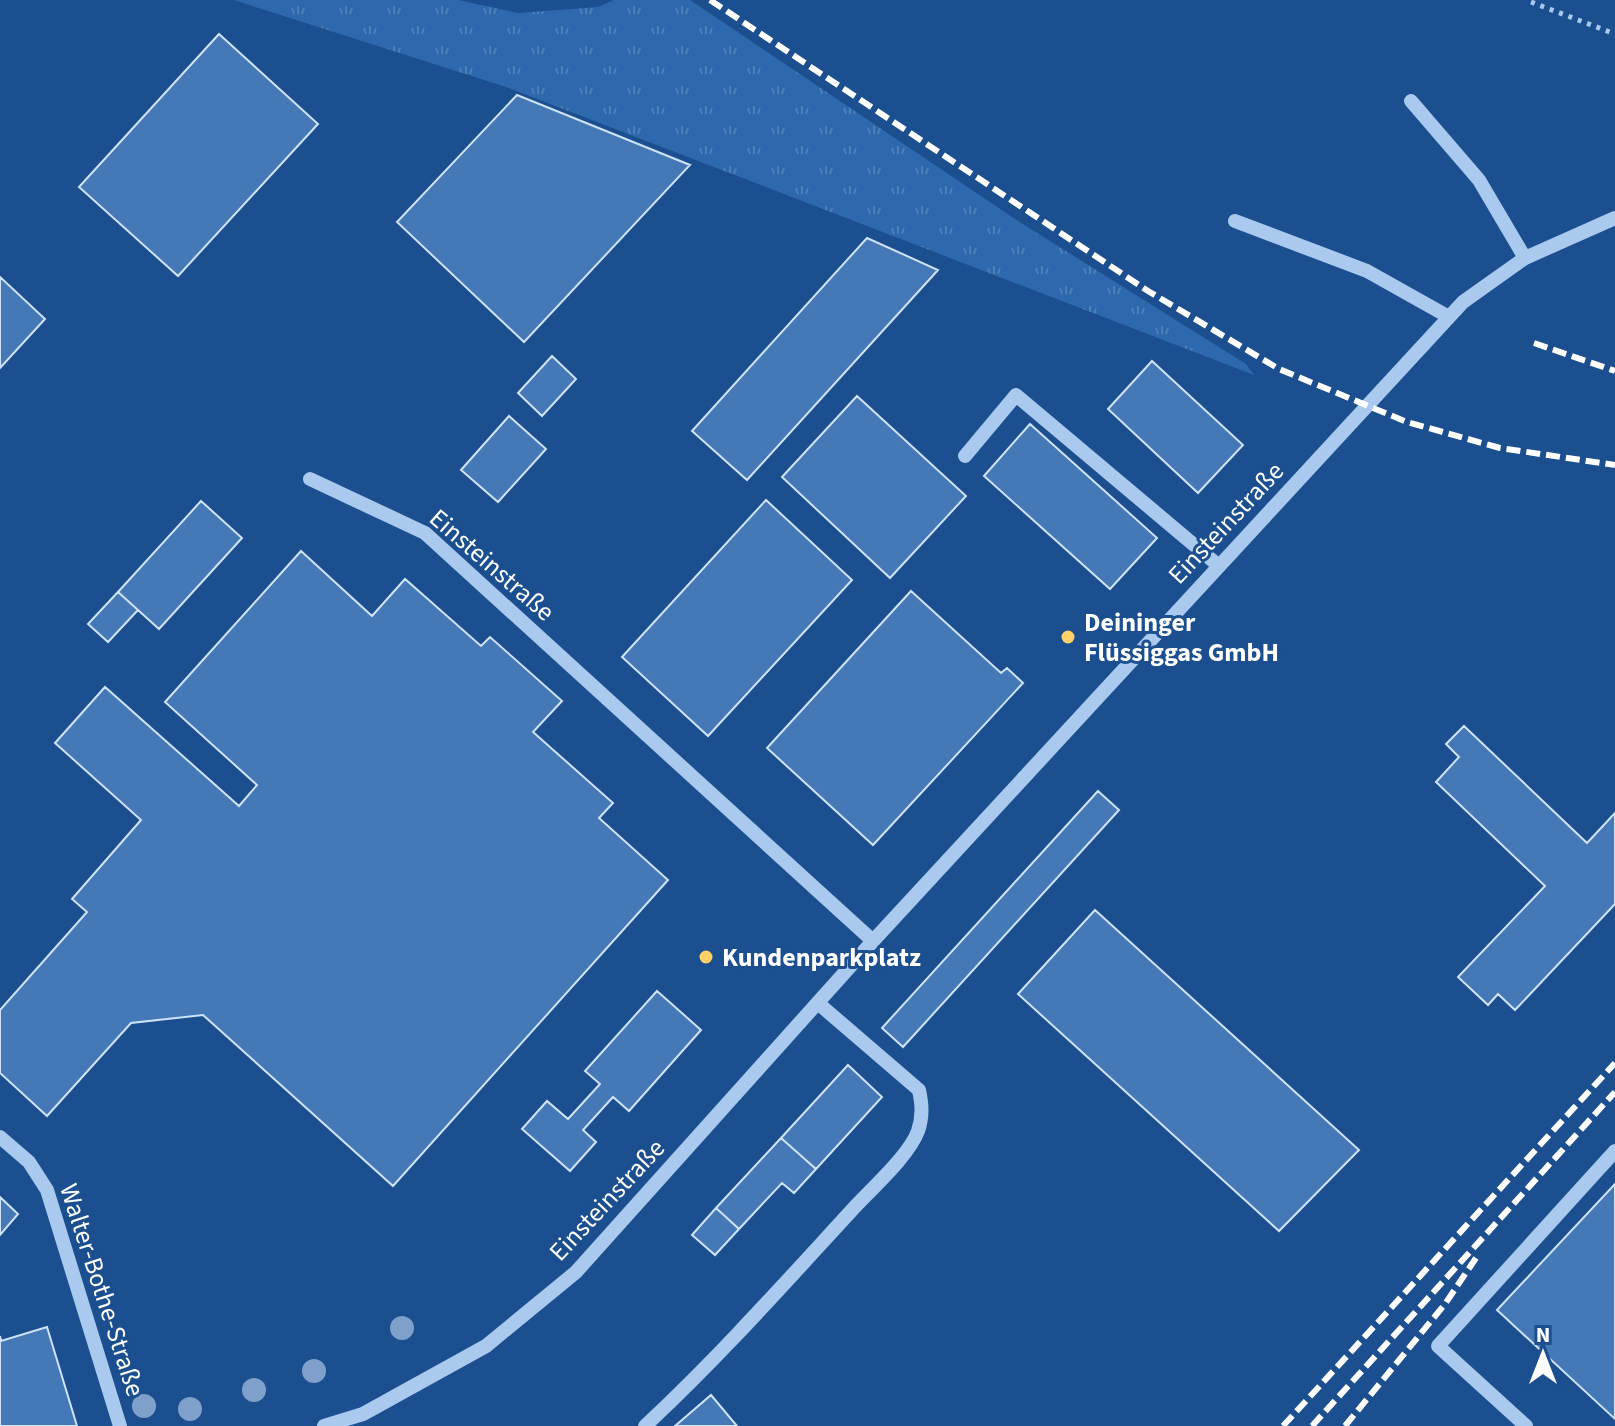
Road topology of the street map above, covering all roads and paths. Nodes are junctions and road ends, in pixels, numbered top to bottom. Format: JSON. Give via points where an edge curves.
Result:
{"nodes":[{"id":1,"x":1531,"y":2,"type":"dead end"},
{"id":2,"x":1615,"y":34,"type":"edge"},
{"id":3,"x":1411,"y":101,"type":"dead end"},
{"id":4,"x":1615,"y":218,"type":"edge"},
{"id":5,"x":1235,"y":221,"type":"dead end"},
{"id":6,"x":1525,"y":258,"type":"junction"},
{"id":7,"x":1449,"y":317,"type":"junction"},
{"id":8,"x":965,"y":456,"type":"dead end"},
{"id":9,"x":310,"y":479,"type":"dead end"},
{"id":10,"x":1219,"y":566,"type":"junction"},
{"id":11,"x":873,"y":941,"type":"junction"},
{"id":12,"x":819,"y":1004,"type":"junction"},
{"id":13,"x":0,"y":1137,"type":"edge"},
{"id":14,"x":1615,"y":1151,"type":"edge"},
{"id":15,"x":120,"y":1426,"type":"edge"},
{"id":16,"x":324,"y":1426,"type":"edge"},
{"id":17,"x":645,"y":1426,"type":"edge"},
{"id":18,"x":1526,"y":1426,"type":"edge"}],
"edges":[{"from":1,"to":2,"type":"path"},
{"from":3,"to":6,"type":"street","via":[[1479,180]]},
{"from":4,"to":6,"type":"street","name":"Einsteinstraße"},
{"from":5,"to":7,"type":"street","via":[[1367,271]]},
{"from":6,"to":7,"type":"street","name":"Einsteinstraße"},
{"from":7,"to":10,"type":"street","name":"Einsteinstraße"},
{"from":8,"to":10,"type":"street","via":[[1016,395]]},
{"from":9,"to":11,"type":"street","name":"Einsteinstraße","via":[[425,533]]},
{"from":10,"to":11,"type":"street","name":"Einsteinstraße"},
{"from":11,"to":12,"type":"street","name":"Einsteinstraße"},
{"from":12,"to":16,"type":"street","name":"Einsteinstraße","via":[[576,1272],[486,1346],[363,1414]]},
{"from":12,"to":17,"type":"street","via":[[919,1090],[923,1108],[917,1134],[767,1303]]},
{"from":13,"to":15,"type":"street","name":"Walter-Bothe-Straße","via":[[29,1162],[47,1190]]},
{"from":14,"to":18,"type":"street","via":[[1438,1346]]}]}
